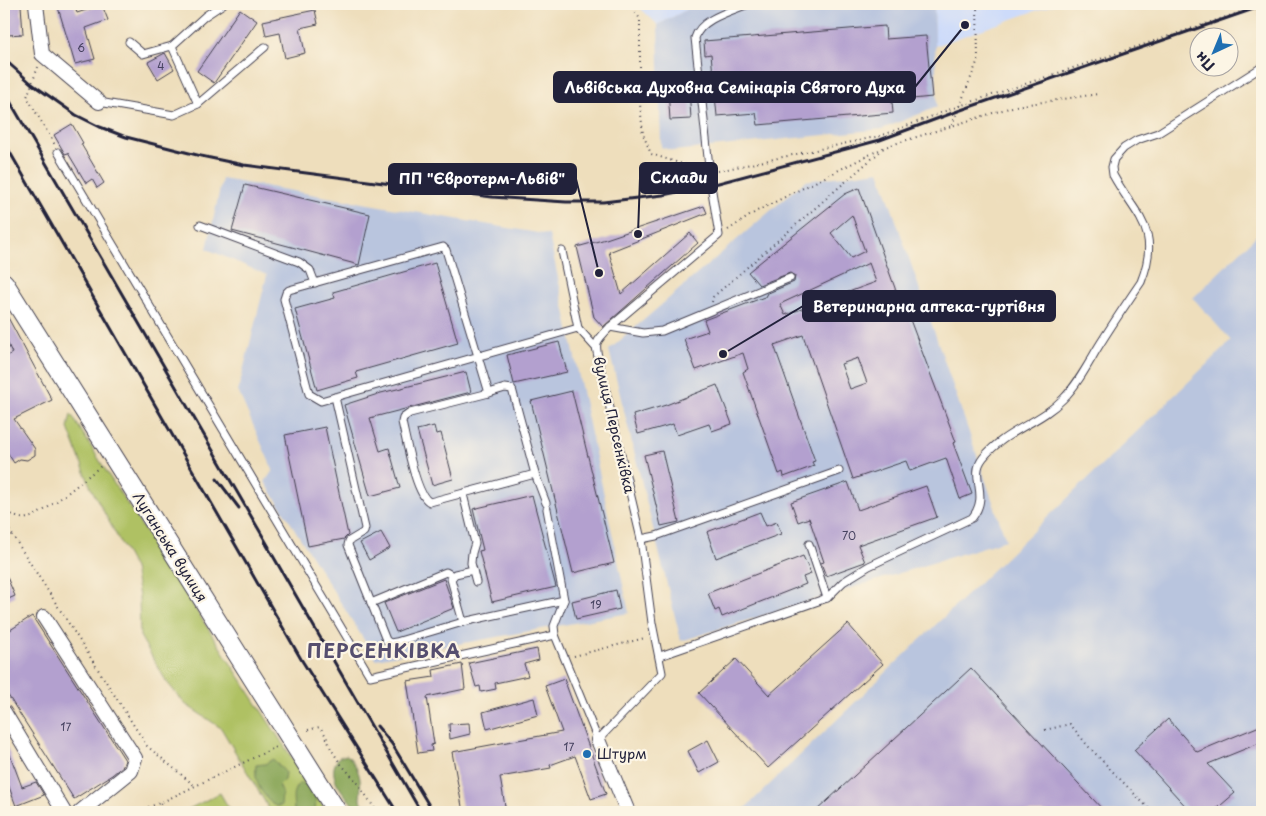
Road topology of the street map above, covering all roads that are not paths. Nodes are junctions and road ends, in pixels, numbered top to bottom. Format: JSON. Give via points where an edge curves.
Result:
{"nodes":[{"id":1,"x":36,"y":4,"type":"edge"},
{"id":2,"x":223,"y":4,"type":"edge"},
{"id":3,"x":748,"y":4,"type":"edge"},
{"id":4,"x":129,"y":42,"type":"dead end"},
{"id":5,"x":172,"y":46,"type":"junction"},
{"id":6,"x":265,"y":46,"type":"dead end"},
{"id":7,"x":1262,"y":66,"type":"edge"},
{"id":8,"x":99,"y":102,"type":"joint"},
{"id":9,"x":198,"y":104,"type":"junction"},
{"id":10,"x":58,"y":152,"type":"road end"},
{"id":11,"x":200,"y":225,"type":"dead end"},
{"id":12,"x":562,"y":251,"type":"dead end"},
{"id":13,"x":790,"y":278,"type":"dead end"},
{"id":14,"x":4,"y":283,"type":"edge"},
{"id":15,"x":315,"y":283,"type":"junction"},
{"id":16,"x":610,"y":327,"type":"junction"},
{"id":17,"x":578,"y":328,"type":"junction"},
{"id":18,"x":596,"y":348,"type":"junction"},
{"id":19,"x":478,"y":357,"type":"junction"},
{"id":20,"x":489,"y":392,"type":"junction"},
{"id":21,"x":335,"y":397,"type":"junction"},
{"id":22,"x":838,"y":471,"type":"dead end"},
{"id":23,"x":535,"y":474,"type":"junction"},
{"id":24,"x":463,"y":494,"type":"junction"},
{"id":25,"x":641,"y":539,"type":"junction"},
{"id":26,"x":809,"y":544,"type":"dead end"},
{"id":27,"x":473,"y":570,"type":"junction"},
{"id":28,"x":453,"y":576,"type":"junction"},
{"id":29,"x":476,"y":582,"type":"dead end"},
{"id":30,"x":827,"y":598,"type":"junction"},
{"id":31,"x":564,"y":600,"type":"junction"},
{"id":32,"x":371,"y":604,"type":"junction"},
{"id":33,"x":44,"y":617,"type":"dead end"},
{"id":34,"x":463,"y":622,"type":"junction"},
{"id":35,"x":555,"y":635,"type":"junction"},
{"id":36,"x":660,"y":656,"type":"junction"},
{"id":37,"x":4,"y":712,"type":"edge"},
{"id":38,"x":598,"y":740,"type":"junction"},
{"id":39,"x":64,"y":812,"type":"edge"},
{"id":40,"x":80,"y":812,"type":"edge"},
{"id":41,"x":337,"y":812,"type":"edge"},
{"id":42,"x":628,"y":812,"type":"edge"}],
"edges":[{"from":1,"to":8,"type":"street","via":[[42,54]]},
{"from":2,"to":5,"type":"lane"},
{"from":3,"to":16,"type":"lane","name":"вулиця Персенківка","via":[[708,21],[696,34],[700,95],[719,235]]},
{"from":4,"to":5,"type":"lane","via":[[143,54]]},
{"from":5,"to":9,"type":"lane"},
{"from":6,"to":9,"type":"lane"},
{"from":7,"to":30,"type":"lane","via":[[1158,134],[1131,143],[1114,159],[1113,175],[1149,238],[1150,252],[1141,282],[1072,389],[1053,409],[1007,437],[982,458],[977,472],[981,498],[972,518],[869,566],[843,582]]},
{"from":8,"to":9,"type":"lane","via":[[174,115]]},
{"from":10,"to":35,"type":"lane","via":[[370,676]]},
{"from":11,"to":15,"type":"lane","via":[[299,262],[310,270]]},
{"from":12,"to":17,"type":"lane"},
{"from":13,"to":16,"type":"lane","via":[[662,331],[643,333]]},
{"from":14,"to":41,"type":"main road","name":"Луганська вулиця"},
{"from":15,"to":19,"type":"lane","via":[[443,247]]},
{"from":15,"to":21,"type":"lane","via":[[289,290],[284,299],[310,394],[321,401]]},
{"from":16,"to":18,"type":"lane","name":"вулиця Персенківка","via":[[597,341]]},
{"from":17,"to":18,"type":"lane"},
{"from":17,"to":19,"type":"lane"},
{"from":18,"to":25,"type":"lane","name":"вулиця Персенківка"},
{"from":19,"to":20,"type":"lane"},
{"from":19,"to":21,"type":"lane"},
{"from":20,"to":23,"type":"lane","via":[[512,389]]},
{"from":20,"to":24,"type":"lane","via":[[410,413],[403,418],[419,490],[425,500],[430,502]]},
{"from":21,"to":32,"type":"lane","via":[[365,528],[364,532],[349,540],[348,545]]},
{"from":22,"to":25,"type":"lane"},
{"from":23,"to":24,"type":"lane"},
{"from":23,"to":31,"type":"lane","via":[[546,506]]},
{"from":24,"to":27,"type":"lane","via":[[475,543]]},
{"from":25,"to":36,"type":"lane","name":"вулиця Персенківка"},
{"from":26,"to":30,"type":"lane"},
{"from":27,"to":28,"type":"lane"},
{"from":27,"to":29,"type":"lane"},
{"from":28,"to":32,"type":"lane","via":[[446,572]]},
{"from":28,"to":34,"type":"lane","via":[[451,579]]},
{"from":30,"to":36,"type":"lane"},
{"from":31,"to":34,"type":"lane"},
{"from":31,"to":35,"type":"lane","via":[[554,626]]},
{"from":32,"to":34,"type":"lane","via":[[386,640],[390,642]]},
{"from":33,"to":40,"type":"street","via":[[135,758],[131,771]]},
{"from":35,"to":38,"type":"lane"},
{"from":36,"to":38,"type":"lane","name":"вулиця Персенківка","via":[[660,676]]},
{"from":37,"to":39,"type":"street"},
{"from":38,"to":42,"type":"street"}]}
